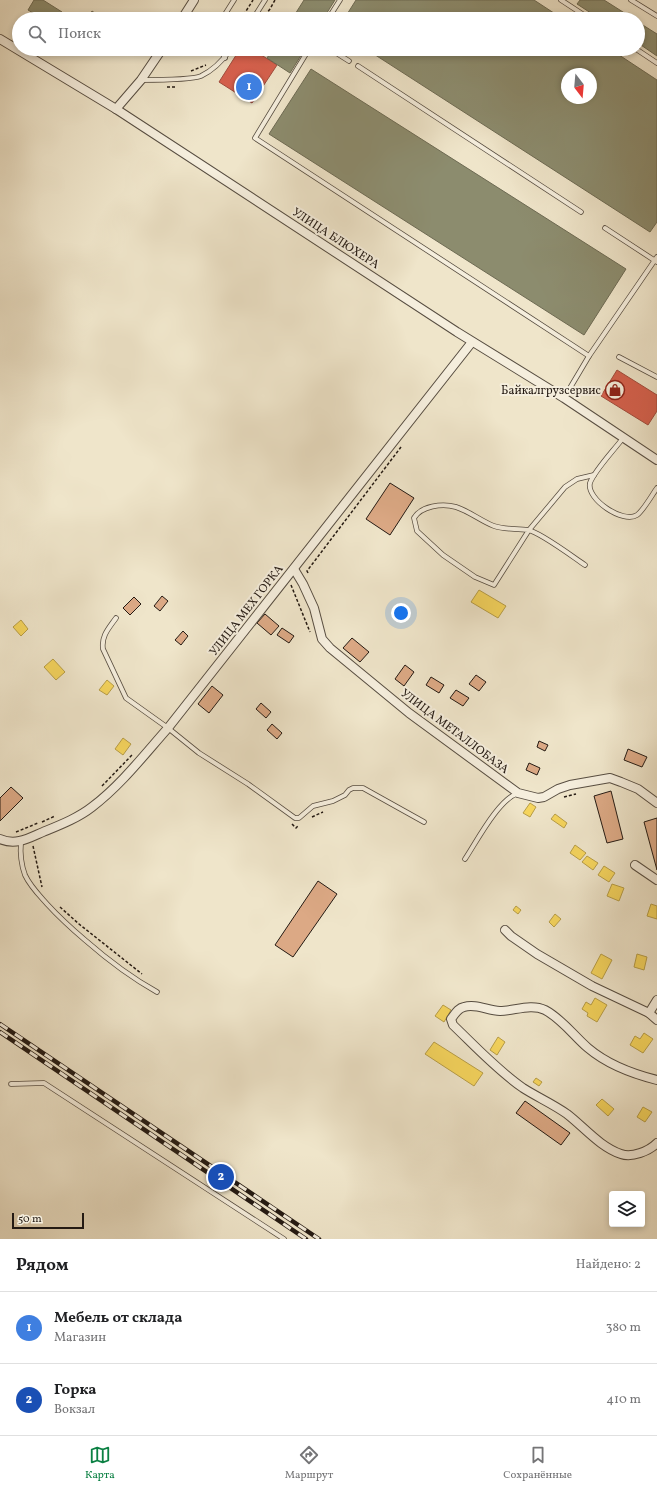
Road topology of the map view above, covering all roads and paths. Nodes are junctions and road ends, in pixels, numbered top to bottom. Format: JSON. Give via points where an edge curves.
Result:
{"nodes":[{"id":1,"x":194,"y":0,"type":"edge"},
{"id":2,"x":234,"y":0,"type":"edge"},
{"id":3,"x":253,"y":0,"type":"edge"},
{"id":4,"x":265,"y":0,"type":"edge"},
{"id":5,"x":275,"y":0,"type":"edge"},
{"id":6,"x":340,"y":0,"type":"edge"},
{"id":7,"x":562,"y":0,"type":"edge"},
{"id":8,"x":631,"y":0,"type":"edge"},
{"id":9,"x":186,"y":12,"type":"edge"},
{"id":10,"x":226,"y":12,"type":"edge"},
{"id":11,"x":246,"y":12,"type":"edge"},
{"id":12,"x":257,"y":12,"type":"edge"},
{"id":13,"x":268,"y":12,"type":"edge"},
{"id":14,"x":332,"y":12,"type":"edge"},
{"id":15,"x":580,"y":12,"type":"edge"},
{"id":16,"x":657,"y":16,"type":"edge"},
{"id":17,"x":0,"y":38,"type":"edge"},
{"id":18,"x":12,"y":45,"type":"edge"},
{"id":19,"x":645,"y":55,"type":"edge"},
{"id":20,"x":30,"y":56,"type":"edge"},
{"id":21,"x":157,"y":56,"type":"edge"},
{"id":22,"x":305,"y":56,"type":"edge"},
{"id":23,"x":341,"y":56,"type":"edge"},
{"id":24,"x":225,"y":58,"type":"edge"},
{"id":25,"x":349,"y":61,"type":"dead end"},
{"id":26,"x":210,"y":63,"type":"dead end"},
{"id":27,"x":657,"y":63,"type":"edge"},
{"id":28,"x":358,"y":66,"type":"dead end"},
{"id":29,"x":191,"y":71,"type":"dead end"},
{"id":30,"x":142,"y":80,"type":"junction"},
{"id":31,"x":116,"y":108,"type":"junction"},
{"id":32,"x":581,"y":212,"type":"dead end"},
{"id":33,"x":605,"y":228,"type":"dead end"},
{"id":34,"x":656,"y":260,"type":"edge"},
{"id":35,"x":472,"y":342,"type":"junction"},
{"id":36,"x":589,"y":356,"type":"junction"},
{"id":37,"x":619,"y":356,"type":"dead end"},
{"id":38,"x":657,"y":377,"type":"edge"},
{"id":39,"x":564,"y":398,"type":"junction"},
{"id":40,"x":623,"y":438,"type":"junction"},
{"id":41,"x":403,"y":445,"type":"dead end"},
{"id":42,"x":657,"y":460,"type":"edge"},
{"id":43,"x":594,"y":475,"type":"junction"},
{"id":44,"x":657,"y":488,"type":"edge"},
{"id":45,"x":529,"y":530,"type":"junction"},
{"id":46,"x":585,"y":565,"type":"dead end"},
{"id":47,"x":294,"y":569,"type":"junction"},
{"id":48,"x":309,"y":578,"type":"dead end"},
{"id":49,"x":291,"y":583,"type":"dead end"},
{"id":50,"x":116,"y":618,"type":"dead end"},
{"id":51,"x":311,"y":632,"type":"dead end"},
{"id":52,"x":168,"y":728,"type":"junction"},
{"id":53,"x":132,"y":754,"type":"dead end"},
{"id":54,"x":101,"y":788,"type":"dead end"},
{"id":55,"x":518,"y":792,"type":"junction"},
{"id":56,"x":578,"y":793,"type":"dead end"},
{"id":57,"x":564,"y":797,"type":"dead end"},
{"id":58,"x":657,"y":803,"type":"edge"},
{"id":59,"x":327,"y":809,"type":"dead end"},
{"id":60,"x":58,"y":815,"type":"dead end"},
{"id":61,"x":309,"y":818,"type":"dead end"},
{"id":62,"x":424,"y":822,"type":"dead end"},
{"id":63,"x":291,"y":823,"type":"dead end"},
{"id":64,"x":300,"y":824,"type":"dead end"},
{"id":65,"x":15,"y":832,"type":"dead end"},
{"id":66,"x":0,"y":839,"type":"edge"},
{"id":67,"x":21,"y":842,"type":"junction"},
{"id":68,"x":465,"y":859,"type":"dead end"},
{"id":69,"x":635,"y":865,"type":"dead end"},
{"id":70,"x":657,"y":880,"type":"edge"},
{"id":71,"x":505,"y":930,"type":"dead end"},
{"id":72,"x":157,"y":992,"type":"dead end"},
{"id":73,"x":657,"y":1000,"type":"edge"},
{"id":74,"x":649,"y":1013,"type":"junction"},
{"id":75,"x":657,"y":1020,"type":"edge"},
{"id":76,"x":657,"y":1080,"type":"edge"},
{"id":77,"x":11,"y":1084,"type":"dead end"},
{"id":78,"x":657,"y":1143,"type":"edge"},
{"id":79,"x":284,"y":1239,"type":"edge"}],
"edges":[{"from":1,"to":9,"type":"street"},
{"from":2,"to":10,"type":"lane"},
{"from":3,"to":11,"type":"path"},
{"from":4,"to":12,"type":"lane"},
{"from":5,"to":13,"type":"path"},
{"from":6,"to":14,"type":"lane"},
{"from":7,"to":15,"type":"lane"},
{"from":8,"to":16,"type":"lane"},
{"from":17,"to":18,"type":"street","name":"УЛИЦА БЛЮХЕРА"},
{"from":19,"to":27,"type":"lane"},
{"from":20,"to":31,"type":"street","name":"УЛИЦА БЛЮХЕРА"},
{"from":21,"to":30,"type":"street"},
{"from":22,"to":36,"type":"lane","via":[[255,138]]},
{"from":23,"to":25,"type":"lane"},
{"from":24,"to":30,"type":"lane","via":[[200,77]]},
{"from":26,"to":29,"type":"path"},
{"from":28,"to":32,"type":"lane"},
{"from":30,"to":31,"type":"street"},
{"from":31,"to":35,"type":"street","name":"УЛИЦА БЛЮХЕРА"},
{"from":33,"to":34,"type":"lane"},
{"from":34,"to":36,"type":"lane"},
{"from":35,"to":39,"type":"street","name":"УЛИЦА БЛЮХЕРА"},
{"from":35,"to":47,"type":"street","name":"УЛИЦА МЕХ ГОРКА"},
{"from":36,"to":39,"type":"lane"},
{"from":37,"to":38,"type":"lane"},
{"from":39,"to":40,"type":"street","name":"УЛИЦА БЛЮХЕРА"},
{"from":40,"to":42,"type":"street","name":"УЛИЦА БЛЮХЕРА"},
{"from":40,"to":43,"type":"lane"},
{"from":41,"to":48,"type":"path","via":[[307,571]]},
{"from":43,"to":44,"type":"lane","via":[[590,483],[593,497],[627,518],[637,515]]},
{"from":43,"to":45,"type":"lane","via":[[565,487]]},
{"from":45,"to":45,"type":"lane","via":[[495,526],[456,507],[429,507],[418,512],[414,518],[417,531],[443,555],[475,577],[494,585]]},
{"from":45,"to":46,"type":"lane"},
{"from":47,"to":52,"type":"street","name":"УЛИЦА МЕХ ГОРКА"},
{"from":47,"to":55,"type":"street","name":"УЛИЦА МЕТАЛЛОБАЗА","via":[[304,584],[314,608],[322,639],[330,648],[409,713]]},
{"from":49,"to":51,"type":"path"},
{"from":50,"to":52,"type":"lane","via":[[104,634],[102,642],[113,673],[126,698]]},
{"from":52,"to":62,"type":"lane","via":[[199,753],[295,818],[299,818],[313,806],[345,795],[357,787]]},
{"from":52,"to":67,"type":"street","name":"УЛИЦА МЕХ ГОРКА","via":[[117,786],[91,808]]},
{"from":53,"to":54,"type":"path"},
{"from":55,"to":58,"type":"street","name":"УЛИЦА МЕТАЛЛОБАЗА","via":[[538,798],[570,785],[610,778],[638,789]]},
{"from":55,"to":68,"type":"lane","via":[[499,807]]},
{"from":56,"to":57,"type":"path"},
{"from":59,"to":61,"type":"path"},
{"from":60,"to":65,"type":"path"},
{"from":63,"to":64,"type":"path","via":[[296,828]]},
{"from":66,"to":67,"type":"street"},
{"from":67,"to":72,"type":"lane","via":[[21,857],[26,877],[54,912],[115,966]]},
{"from":69,"to":70,"type":"street"},
{"from":71,"to":74,"type":"street","via":[[537,954],[592,986]]},
{"from":73,"to":74,"type":"street"},
{"from":74,"to":75,"type":"street"},
{"from":76,"to":78,"type":"street","via":[[616,1066],[590,1049],[559,1020],[544,1010],[533,1007],[492,1011],[469,1006],[459,1009],[452,1019],[452,1025],[504,1074],[566,1114],[603,1144],[621,1154],[635,1154]]},
{"from":77,"to":79,"type":"lane","via":[[44,1083]]}]}
